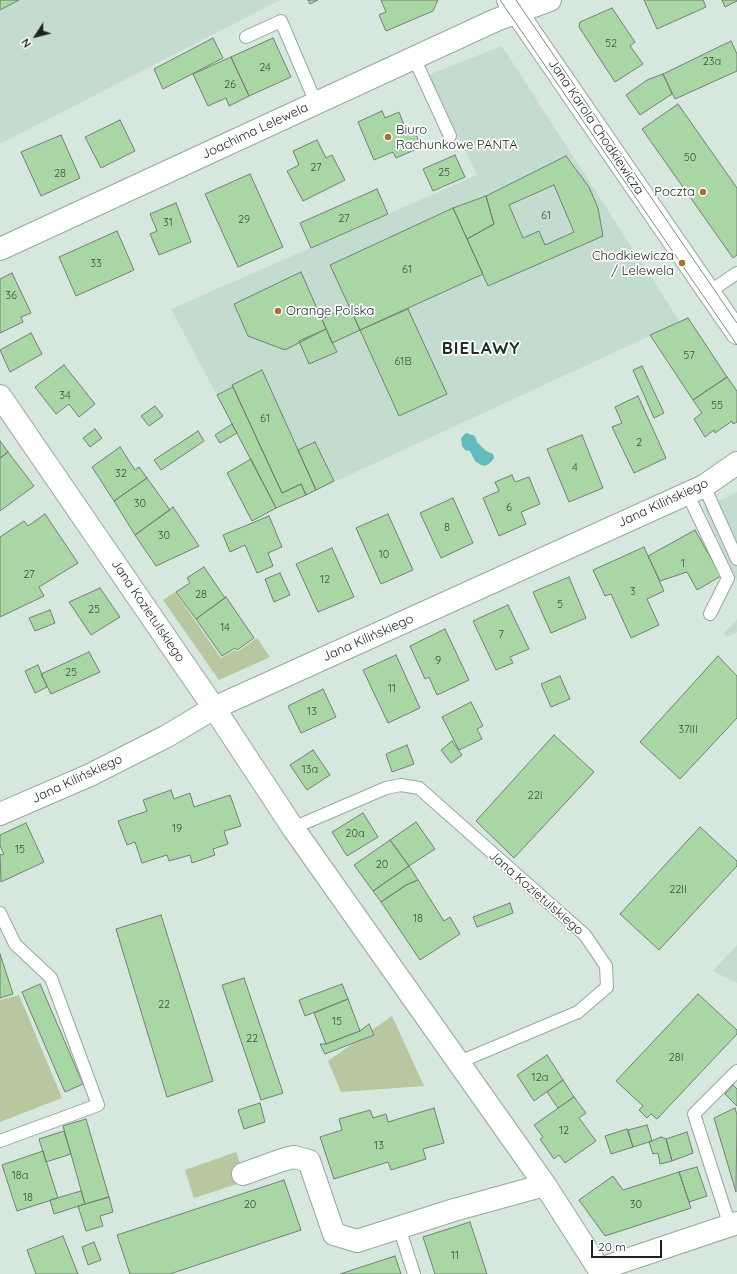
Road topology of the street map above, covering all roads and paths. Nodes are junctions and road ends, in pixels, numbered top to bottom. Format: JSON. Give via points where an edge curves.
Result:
{"nodes":[{"id":1,"x":550,"y":0,"type":"edge"},
{"id":2,"x":515,"y":9,"type":"edge"},
{"id":3,"x":246,"y":37,"type":"dead end"},
{"id":4,"x":414,"y":58,"type":"junction"},
{"id":5,"x":316,"y":104,"type":"junction"},
{"id":6,"x":450,"y":136,"type":"dead end"},
{"id":7,"x":0,"y":249,"type":"edge"},
{"id":8,"x":737,"y":273,"type":"edge"},
{"id":9,"x":709,"y":292,"type":"junction"},
{"id":10,"x":737,"y":333,"type":"edge"},
{"id":11,"x":0,"y":396,"type":"edge"},
{"id":12,"x":737,"y":463,"type":"edge"},
{"id":13,"x":696,"y":490,"type":"junction"},
{"id":14,"x":737,"y":559,"type":"edge"},
{"id":15,"x":710,"y":614,"type":"dead end"},
{"id":16,"x":214,"y":708,"type":"junction"},
{"id":17,"x":0,"y":814,"type":"edge"},
{"id":18,"x":293,"y":828,"type":"junction"},
{"id":19,"x":0,"y":913,"type":"edge"},
{"id":20,"x":457,"y":1063,"type":"junction"},
{"id":21,"x":737,"y":1071,"type":"edge"},
{"id":22,"x":0,"y":1141,"type":"edge"},
{"id":23,"x":243,"y":1174,"type":"dead end"},
{"id":24,"x":545,"y":1185,"type":"junction"},
{"id":25,"x":734,"y":1225,"type":"edge"},
{"id":26,"x":399,"y":1227,"type":"junction"},
{"id":27,"x":601,"y":1272,"type":"edge"},
{"id":28,"x":414,"y":1274,"type":"edge"}],
"edges":[{"from":1,"to":2,"type":"street","name":"Joachima Lelewela"},
{"from":2,"to":4,"type":"street","name":"Joachima Lelewela"},
{"from":2,"to":9,"type":"street","name":"Jana Karola Chodkiewicza"},
{"from":3,"to":5,"type":"lane","via":[[281,21]]},
{"from":4,"to":5,"type":"street","name":"Joachima Lelewela"},
{"from":4,"to":6,"type":"lane"},
{"from":5,"to":7,"type":"street","name":"Joachima Lelewela"},
{"from":8,"to":9,"type":"lane"},
{"from":9,"to":10,"type":"street","name":"Jana Karola Chodkiewicza"},
{"from":11,"to":16,"type":"street","name":"Jana Kozietulskiego"},
{"from":12,"to":13,"type":"street","name":"Jana Kilińskiego"},
{"from":13,"to":14,"type":"lane"},
{"from":13,"to":15,"type":"lane","via":[[728,578]]},
{"from":13,"to":16,"type":"street","name":"Jana Kilińskiego"},
{"from":16,"to":17,"type":"street","name":"Jana Kilińskiego","via":[[167,736],[90,775]]},
{"from":16,"to":18,"type":"street","name":"Jana Kozietulskiego"},
{"from":18,"to":20,"type":"street","name":"Jana Kozietulskiego"},
{"from":18,"to":20,"type":"lane","name":"Jana Kozietulskiego","via":[[386,788],[401,785],[419,788],[585,935],[606,966],[607,988],[578,1012]]},
{"from":19,"to":22,"type":"lane","via":[[15,944],[51,978],[98,1105]]},
{"from":20,"to":24,"type":"street","name":"Jana Kozietulskiego"},
{"from":21,"to":25,"type":"lane","via":[[694,1114]]},
{"from":23,"to":26,"type":"street","via":[[294,1157],[309,1161],[334,1234],[357,1241]]},
{"from":24,"to":26,"type":"street"},
{"from":24,"to":27,"type":"street","name":"Jana Kozietulskiego"},
{"from":25,"to":27,"type":"street"},
{"from":26,"to":28,"type":"lane"}]}
